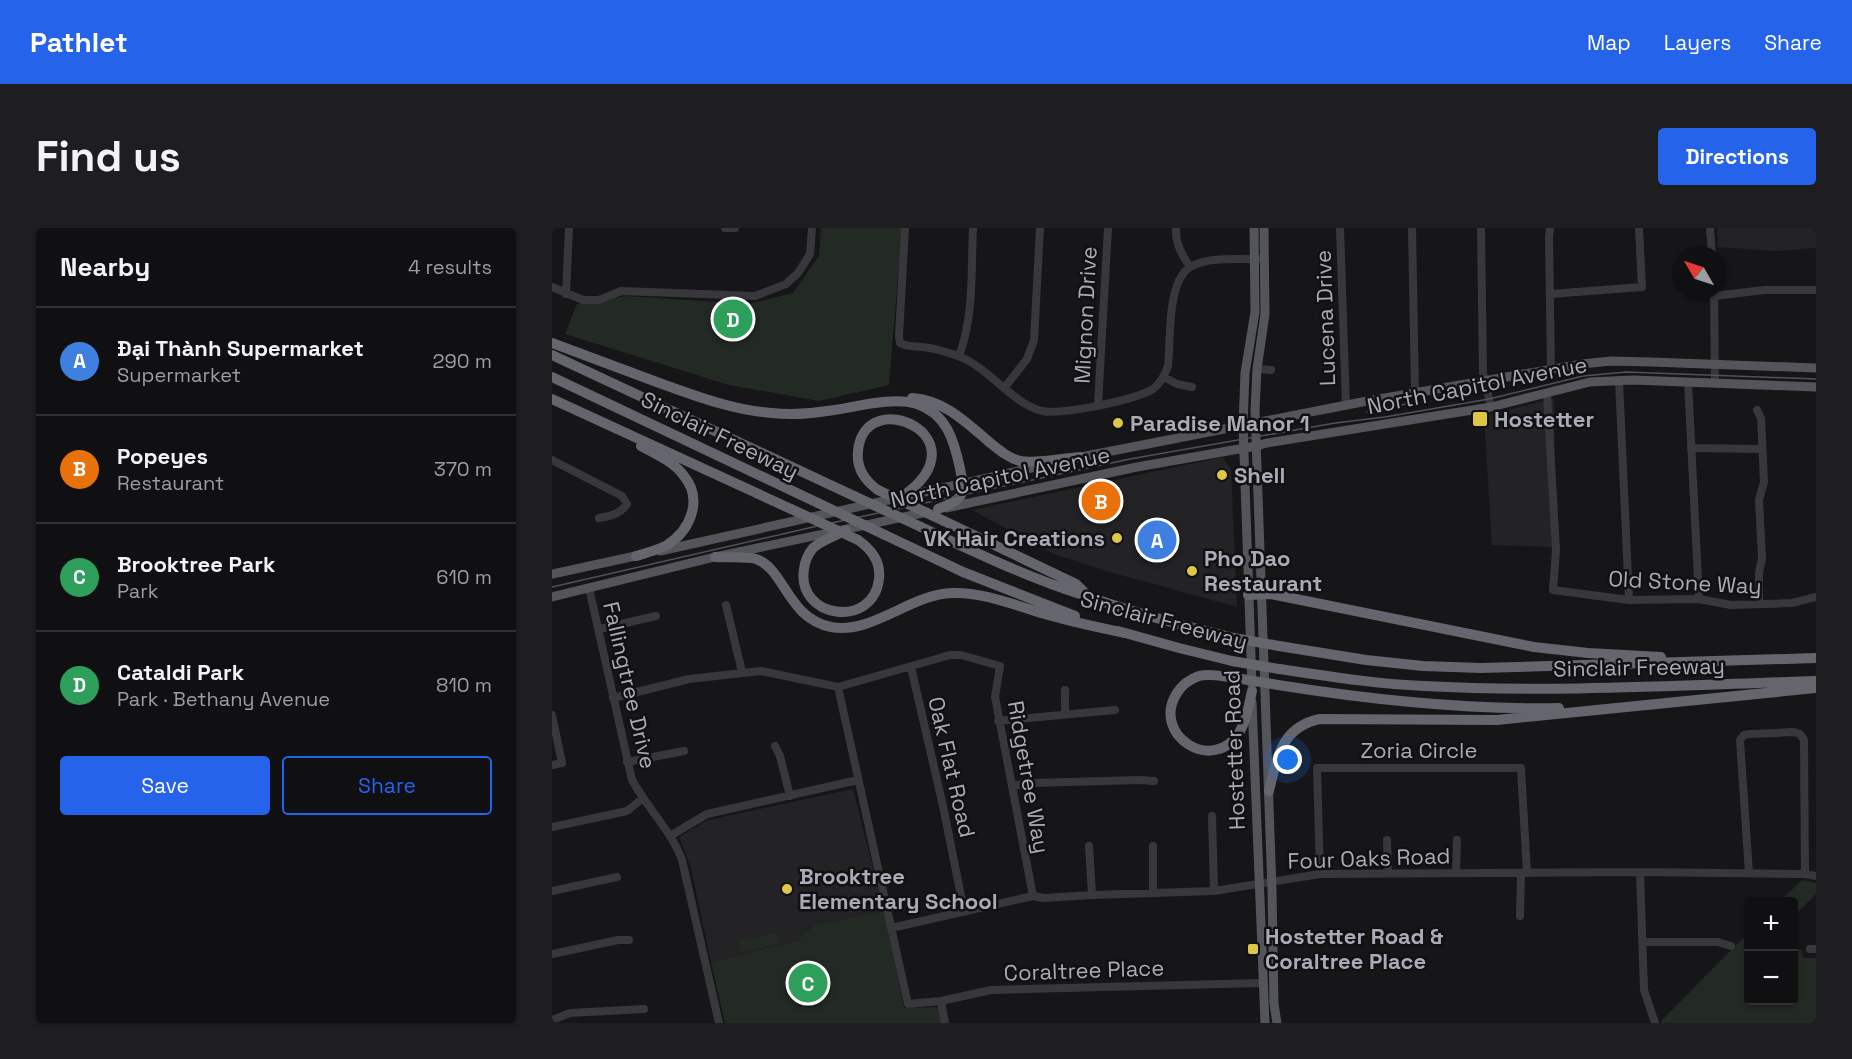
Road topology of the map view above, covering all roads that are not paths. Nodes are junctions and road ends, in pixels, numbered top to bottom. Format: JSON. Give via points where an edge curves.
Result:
{"nodes":[{"id":1,"x":569,"y":228,"type":"edge"},
{"id":2,"x":725,"y":228,"type":"edge"},
{"id":3,"x":735,"y":228,"type":"edge"},
{"id":4,"x":812,"y":228,"type":"edge"},
{"id":5,"x":905,"y":228,"type":"edge"},
{"id":6,"x":973,"y":228,"type":"edge"},
{"id":7,"x":1040,"y":228,"type":"edge"},
{"id":8,"x":1108,"y":228,"type":"edge"},
{"id":9,"x":1176,"y":228,"type":"edge"},
{"id":10,"x":1254,"y":228,"type":"edge"},
{"id":11,"x":1264,"y":228,"type":"edge"},
{"id":12,"x":1340,"y":228,"type":"edge"},
{"id":13,"x":1412,"y":228,"type":"edge"},
{"id":14,"x":1481,"y":228,"type":"edge"},
{"id":15,"x":1550,"y":228,"type":"edge"},
{"id":16,"x":1639,"y":228,"type":"edge"},
{"id":17,"x":1710,"y":228,"type":"edge"},
{"id":18,"x":1711,"y":246,"type":"edge"},
{"id":19,"x":1254,"y":259,"type":"junction"},
{"id":20,"x":1265,"y":259,"type":"junction"},
{"id":21,"x":1190,"y":267,"type":"junction"},
{"id":22,"x":552,"y":287,"type":"edge"},
{"id":23,"x":1816,"y":290,"type":"edge"},
{"id":24,"x":1726,"y":293,"type":"edge"},
{"id":25,"x":566,"y":294,"type":"junction"},
{"id":26,"x":1550,"y":294,"type":"junction"},
{"id":27,"x":1714,"y":300,"type":"edge"},
{"id":28,"x":1242,"y":331,"type":"dead end"},
{"id":29,"x":1253,"y":333,"type":"junction"},
{"id":30,"x":552,"y":343,"type":"edge"},
{"id":31,"x":552,"y":355,"type":"edge"},
{"id":32,"x":959,"y":356,"type":"junction"},
{"id":33,"x":1715,"y":364,"type":"junction"},
{"id":34,"x":1816,"y":368,"type":"edge"},
{"id":35,"x":1257,"y":369,"type":"junction"},
{"id":36,"x":1270,"y":370,"type":"dead end"},
{"id":37,"x":1551,"y":370,"type":"junction"},
{"id":38,"x":552,"y":377,"type":"edge"},
{"id":39,"x":1164,"y":377,"type":"junction"},
{"id":40,"x":1619,"y":380,"type":"junction"},
{"id":41,"x":1485,"y":381,"type":"junction"},
{"id":42,"x":1688,"y":382,"type":"junction"},
{"id":43,"x":1715,"y":382,"type":"junction"},
{"id":44,"x":1005,"y":387,"type":"junction"},
{"id":45,"x":1192,"y":387,"type":"dead end"},
{"id":46,"x":1816,"y":387,"type":"edge"},
{"id":47,"x":1415,"y":393,"type":"junction"},
{"id":48,"x":1547,"y":393,"type":"junction"},
{"id":49,"x":552,"y":399,"type":"edge"},
{"id":50,"x":876,"y":403,"type":"junction"},
{"id":51,"x":1098,"y":405,"type":"junction"},
{"id":52,"x":1346,"y":406,"type":"junction"},
{"id":53,"x":1491,"y":407,"type":"junction"},
{"id":54,"x":1757,"y":410,"type":"dead end"},
{"id":55,"x":597,"y":420,"type":"junction"},
{"id":56,"x":1256,"y":423,"type":"junction"},
{"id":57,"x":1243,"y":425,"type":"junction"},
{"id":58,"x":1256,"y":446,"type":"junction"},
{"id":59,"x":1243,"y":448,"type":"junction"},
{"id":60,"x":1691,"y":448,"type":"junction"},
{"id":61,"x":1762,"y":449,"type":"junction"},
{"id":62,"x":1081,"y":457,"type":"junction"},
{"id":63,"x":552,"y":460,"type":"edge"},
{"id":64,"x":963,"y":483,"type":"junction"},
{"id":65,"x":903,"y":496,"type":"junction"},
{"id":66,"x":938,"y":510,"type":"junction"},
{"id":67,"x":599,"y":518,"type":"dead end"},
{"id":68,"x":846,"y":530,"type":"junction"},
{"id":69,"x":636,"y":556,"type":"junction"},
{"id":70,"x":715,"y":557,"type":"junction"},
{"id":71,"x":552,"y":574,"type":"edge"},
{"id":72,"x":589,"y":588,"type":"junction"},
{"id":73,"x":1261,"y":593,"type":"junction"},
{"id":74,"x":1248,"y":595,"type":"junction"},
{"id":75,"x":552,"y":597,"type":"edge"},
{"id":76,"x":1089,"y":597,"type":"junction"},
{"id":77,"x":1816,"y":597,"type":"edge"},
{"id":78,"x":1699,"y":599,"type":"junction"},
{"id":79,"x":1629,"y":600,"type":"junction"},
{"id":80,"x":1759,"y":604,"type":"junction"},
{"id":81,"x":726,"y":605,"type":"dead end"},
{"id":82,"x":656,"y":616,"type":"dead end"},
{"id":83,"x":598,"y":628,"type":"junction"},
{"id":84,"x":1124,"y":633,"type":"junction"},
{"id":85,"x":1816,"y":658,"type":"edge"},
{"id":86,"x":1749,"y":660,"type":"junction"},
{"id":87,"x":911,"y":667,"type":"junction"},
{"id":88,"x":742,"y":672,"type":"junction"},
{"id":89,"x":1816,"y":681,"type":"edge"},
{"id":90,"x":838,"y":687,"type":"junction"},
{"id":91,"x":1816,"y":688,"type":"edge"},
{"id":92,"x":1065,"y":690,"type":"dead end"},
{"id":93,"x":1252,"y":691,"type":"junction"},
{"id":94,"x":614,"y":698,"type":"junction"},
{"id":95,"x":1674,"y":703,"type":"junction"},
{"id":96,"x":1115,"y":710,"type":"dead end"},
{"id":97,"x":1065,"y":713,"type":"junction"},
{"id":98,"x":552,"y":716,"type":"edge"},
{"id":99,"x":998,"y":721,"type":"junction"},
{"id":100,"x":775,"y":746,"type":"dead end"},
{"id":101,"x":684,"y":751,"type":"dead end"},
{"id":102,"x":627,"y":762,"type":"junction"},
{"id":103,"x":552,"y":765,"type":"edge"},
{"id":104,"x":858,"y":780,"type":"junction"},
{"id":105,"x":1154,"y":782,"type":"dead end"},
{"id":106,"x":1012,"y":786,"type":"junction"},
{"id":107,"x":1269,"y":791,"type":"junction"},
{"id":108,"x":790,"y":796,"type":"junction"},
{"id":109,"x":642,"y":799,"type":"junction"},
{"id":110,"x":1212,"y":816,"type":"dead end"},
{"id":111,"x":552,"y":827,"type":"edge"},
{"id":112,"x":670,"y":836,"type":"junction"},
{"id":113,"x":1387,"y":840,"type":"dead end"},
{"id":114,"x":1457,"y":840,"type":"dead end"},
{"id":115,"x":1089,"y":846,"type":"dead end"},
{"id":116,"x":1153,"y":846,"type":"dead end"},
{"id":117,"x":1388,"y":872,"type":"junction"},
{"id":118,"x":1640,"y":872,"type":"junction"},
{"id":119,"x":1456,"y":873,"type":"junction"},
{"id":120,"x":1524,"y":873,"type":"junction"},
{"id":121,"x":1749,"y":873,"type":"junction"},
{"id":122,"x":1320,"y":874,"type":"junction"},
{"id":123,"x":1805,"y":874,"type":"junction"},
{"id":124,"x":1816,"y":876,"type":"edge"},
{"id":125,"x":616,"y":877,"type":"dead end"},
{"id":126,"x":1272,"y":881,"type":"junction"},
{"id":127,"x":1259,"y":883,"type":"junction"},
{"id":128,"x":552,"y":891,"type":"edge"},
{"id":129,"x":1215,"y":891,"type":"junction"},
{"id":130,"x":1153,"y":893,"type":"junction"},
{"id":131,"x":1092,"y":895,"type":"junction"},
{"id":132,"x":1033,"y":896,"type":"junction"},
{"id":133,"x":964,"y":911,"type":"junction"},
{"id":134,"x":1520,"y":916,"type":"dead end"},
{"id":135,"x":891,"y":928,"type":"junction"},
{"id":136,"x":629,"y":940,"type":"dead end"},
{"id":137,"x":1642,"y":942,"type":"junction"},
{"id":138,"x":1731,"y":946,"type":"dead end"},
{"id":139,"x":552,"y":954,"type":"edge"},
{"id":140,"x":1262,"y":982,"type":"junction"},
{"id":141,"x":941,"y":1001,"type":"junction"},
{"id":142,"x":644,"y":1009,"type":"dead end"},
{"id":143,"x":552,"y":1020,"type":"edge"},
{"id":144,"x":719,"y":1023,"type":"edge"},
{"id":145,"x":945,"y":1023,"type":"edge"},
{"id":146,"x":1265,"y":1023,"type":"edge"},
{"id":147,"x":1277,"y":1023,"type":"edge"},
{"id":148,"x":1655,"y":1023,"type":"edge"}],
"edges":[{"from":1,"to":25,"type":"street"},
{"from":2,"to":3,"type":"street"},
{"from":4,"to":25,"type":"street","via":[[810,254],[798,273],[786,284],[755,296],[621,291],[599,300],[583,300]]},
{"from":5,"to":32,"type":"street","via":[[900,343]]},
{"from":6,"to":32,"type":"street","via":[[968,321]]},
{"from":7,"to":44,"type":"street","via":[[1034,340],[1027,359]]},
{"from":8,"to":51,"type":"street","name":"Mignon Drive"},
{"from":9,"to":21,"type":"street","via":[[1182,256]]},
{"from":10,"to":19,"type":"main road","name":"Hostetter Road"},
{"from":11,"to":20,"type":"main road","name":"Hostetter Road"},
{"from":12,"to":52,"type":"street","name":"Lucena Drive"},
{"from":13,"to":47,"type":"street"},
{"from":14,"to":41,"type":"street"},
{"from":15,"to":26,"type":"street"},
{"from":16,"to":26,"type":"street","via":[[1642,287]]},
{"from":17,"to":18,"type":"street"},
{"from":19,"to":20,"type":"street"},
{"from":19,"to":21,"type":"street","via":[[1216,260]]},
{"from":19,"to":29,"type":"main road","name":"Hostetter Road"},
{"from":20,"to":35,"type":"main road","name":"Hostetter Road","via":[[1265,314]]},
{"from":21,"to":39,"type":"street","via":[[1179,278],[1173,294]]},
{"from":22,"to":25,"type":"street"},
{"from":23,"to":24,"type":"street"},
{"from":26,"to":37,"type":"street"},
{"from":27,"to":33,"type":"street"},
{"from":28,"to":29,"type":"street"},
{"from":29,"to":57,"type":"main road","name":"Hostetter Road","via":[[1245,373]]},
{"from":30,"to":50,"type":"highway","via":[[706,400],[743,409],[811,413]]},
{"from":31,"to":76,"type":"highway","name":"Sinclair Freeway","bridge":true,"via":[[995,561]]},
{"from":32,"to":44,"type":"street"},
{"from":33,"to":34,"type":"main road","name":"North Capitol Avenue"},
{"from":33,"to":37,"type":"main road","name":"North Capitol Avenue","via":[[1611,361]]},
{"from":33,"to":43,"type":"street"},
{"from":35,"to":36,"type":"street"},
{"from":35,"to":56,"type":"main road","name":"Hostetter Road"},
{"from":37,"to":41,"type":"main road","name":"North Capitol Avenue"},
{"from":38,"to":84,"type":"highway","name":"Sinclair Freeway","bridge":true,"via":[[963,572]]},
{"from":39,"to":45,"type":"street"},
{"from":39,"to":51,"type":"street","via":[[1155,388],[1138,396]]},
{"from":40,"to":42,"type":"main road","name":"North Capitol Avenue"},
{"from":40,"to":48,"type":"main road","name":"North Capitol Avenue","via":[[1590,382]]},
{"from":40,"to":79,"type":"street"},
{"from":41,"to":47,"type":"main road","name":"North Capitol Avenue"},
{"from":41,"to":53,"type":"street"},
{"from":42,"to":43,"type":"main road","name":"North Capitol Avenue"},
{"from":42,"to":60,"type":"street"},
{"from":43,"to":46,"type":"main road","name":"North Capitol Avenue"},
{"from":44,"to":51,"type":"street","via":[[1022,402],[1041,411],[1063,412]]},
{"from":47,"to":52,"type":"main road","name":"North Capitol Avenue"},
{"from":48,"to":53,"type":"main road","name":"North Capitol Avenue"},
{"from":48,"to":79,"type":"street","name":"Old Stone Way","via":[[1556,550],[1553,590]]},
{"from":49,"to":55,"type":"highway"},
{"from":50,"to":62,"type":"highway","via":[[901,397],[932,401],[954,412],[1005,454],[1022,461]]},
{"from":50,"to":64,"type":"highway","via":[[909,402],[940,418],[952,436]]},
{"from":52,"to":56,"type":"main road","name":"North Capitol Avenue"},
{"from":53,"to":58,"type":"main road","name":"North Capitol Avenue"},
{"from":54,"to":61,"type":"street"},
{"from":55,"to":68,"type":"highway","bridge":true,"via":[[791,509],[858,540],[872,553],[879,580],[875,594],[865,605],[838,612],[813,600],[803,574],[812,549],[818,545]]},
{"from":55,"to":69,"type":"highway","via":[[673,465],[692,492],[693,507],[685,529],[664,547]]},
{"from":56,"to":57,"type":"main road","name":"North Capitol Avenue"},
{"from":56,"to":58,"type":"main road","name":"Hostetter Road"},
{"from":57,"to":59,"type":"main road","name":"Hostetter Road"},
{"from":57,"to":62,"type":"main road","name":"North Capitol Avenue"},
{"from":58,"to":59,"type":"main road","name":"North Capitol Avenue"},
{"from":58,"to":73,"type":"main road","name":"Hostetter Road"},
{"from":59,"to":66,"type":"main road","name":"North Capitol Avenue"},
{"from":59,"to":74,"type":"main road","name":"Hostetter Road"},
{"from":60,"to":61,"type":"street"},
{"from":60,"to":78,"type":"street"},
{"from":61,"to":80,"type":"street"},
{"from":62,"to":64,"type":"main road","name":"North Capitol Avenue"},
{"from":63,"to":67,"type":"street","via":[[622,496],[627,504],[623,511]]},
{"from":64,"to":65,"type":"main road","name":"North Capitol Avenue"},
{"from":64,"to":66,"type":"highway","via":[[959,498]]},
{"from":65,"to":69,"type":"main road","name":"North Capitol Avenue"},
{"from":65,"to":76,"type":"highway","bridge":true,"via":[[927,474],[932,452],[924,433],[913,424],[901,419],[885,420],[870,427],[859,446],[859,469],[866,481],[1076,584]]},
{"from":66,"to":68,"type":"main road","name":"North Capitol Avenue"},
{"from":68,"to":70,"type":"main road","name":"North Capitol Avenue"},
{"from":69,"to":71,"type":"main road","name":"North Capitol Avenue"},
{"from":70,"to":72,"type":"main road","name":"North Capitol Avenue"},
{"from":70,"to":84,"type":"highway","via":[[758,559],[801,611],[811,620],[830,627],[852,628],[926,598],[962,593]]},
{"from":72,"to":75,"type":"main road","name":"North Capitol Avenue"},
{"from":72,"to":83,"type":"street","name":"Fallingtree Drive"},
{"from":73,"to":74,"type":"highway"},
{"from":73,"to":86,"type":"highway","via":[[1534,647]]},
{"from":73,"to":107,"type":"main road","name":"Hostetter Road"},
{"from":74,"to":93,"type":"main road","name":"Hostetter Road"},
{"from":76,"to":86,"type":"highway","name":"Sinclair Freeway","bridge":true,"via":[[1234,638],[1423,666],[1481,668]]},
{"from":77,"to":80,"type":"street","name":"Old Stone Way","via":[[1792,603]]},
{"from":78,"to":79,"type":"street","name":"Old Stone Way"},
{"from":78,"to":80,"type":"street","name":"Old Stone Way","via":[[1731,605]]},
{"from":81,"to":88,"type":"street"},
{"from":82,"to":83,"type":"street"},
{"from":83,"to":94,"type":"street","name":"Fallingtree Drive"},
{"from":84,"to":89,"type":"highway","name":"Sinclair Freeway","bridge":true,"via":[[1232,661],[1365,681],[1481,689]]},
{"from":85,"to":86,"type":"highway","name":"Sinclair Freeway"},
{"from":87,"to":90,"type":"street","name":"Ridgetree Way"},
{"from":87,"to":99,"type":"street","name":"Ridgetree Way","via":[[950,655],[1000,666],[995,697]]},
{"from":87,"to":133,"type":"street","name":"Oak Flat Road"},
{"from":88,"to":90,"type":"street","name":"Ridgetree Way","via":[[773,672]]},
{"from":88,"to":94,"type":"street","name":"Ridgetree Way","via":[[689,679]]},
{"from":90,"to":104,"type":"street"},
{"from":91,"to":95,"type":"highway"},
{"from":92,"to":97,"type":"street"},
{"from":93,"to":95,"type":"highway","bridge":true,"via":[[1243,726],[1228,744],[1204,751],[1187,744],[1177,734],[1171,718],[1173,702],[1186,683],[1200,676],[1368,699],[1466,707],[1548,709]]},
{"from":93,"to":127,"type":"main road","name":"Hostetter Road"},
{"from":94,"to":102,"type":"street","name":"Fallingtree Drive"},
{"from":95,"to":107,"type":"highway","via":[[1497,720],[1313,720],[1295,729],[1283,745]]},
{"from":96,"to":97,"type":"street"},
{"from":97,"to":99,"type":"street"},
{"from":98,"to":103,"type":"street","via":[[562,763]]},
{"from":99,"to":106,"type":"street","name":"Ridgetree Way"},
{"from":100,"to":108,"type":"street"},
{"from":101,"to":102,"type":"street"},
{"from":102,"to":109,"type":"street","name":"Fallingtree Drive"},
{"from":104,"to":108,"type":"street"},
{"from":104,"to":135,"type":"street"},
{"from":105,"to":106,"type":"street"},
{"from":106,"to":132,"type":"street","name":"Ridgetree Way"},
{"from":107,"to":126,"type":"main road","name":"Hostetter Road"},
{"from":108,"to":112,"type":"street","via":[[707,814]]},
{"from":109,"to":111,"type":"street","via":[[627,811]]},
{"from":109,"to":112,"type":"street","name":"Fallingtree Drive"},
{"from":110,"to":129,"type":"street"},
{"from":112,"to":144,"type":"street","name":"Fallingtree Drive","via":[[682,860]]},
{"from":113,"to":117,"type":"street"},
{"from":114,"to":119,"type":"street"},
{"from":115,"to":131,"type":"street"},
{"from":116,"to":130,"type":"street"},
{"from":117,"to":119,"type":"street","name":"Four Oaks Road"},
{"from":117,"to":122,"type":"street","name":"Four Oaks Road"},
{"from":118,"to":120,"type":"street","name":"Four Oaks Road"},
{"from":118,"to":121,"type":"street","name":"Four Oaks Road"},
{"from":118,"to":137,"type":"street"},
{"from":119,"to":120,"type":"street","name":"Four Oaks Road"},
{"from":120,"to":122,"type":"street","name":"Zoria Circle","via":[[1521,768],[1317,768]]},
{"from":120,"to":134,"type":"street"},
{"from":121,"to":123,"type":"street","name":"Four Oaks Road"},
{"from":121,"to":123,"type":"street","via":[[1740,740],[1750,734],[1794,732],[1804,740]]},
{"from":122,"to":126,"type":"street","name":"Four Oaks Road"},
{"from":123,"to":124,"type":"street","name":"Four Oaks Road"},
{"from":125,"to":128,"type":"street"},
{"from":126,"to":127,"type":"street","name":"Four Oaks Road"},
{"from":126,"to":147,"type":"main road","name":"Hostetter Road"},
{"from":127,"to":129,"type":"street","name":"Four Oaks Road"},
{"from":127,"to":140,"type":"main road","name":"Hostetter Road"},
{"from":129,"to":130,"type":"street","name":"Four Oaks Road"},
{"from":130,"to":131,"type":"street","name":"Four Oaks Road"},
{"from":131,"to":132,"type":"street","name":"Four Oaks Road"},
{"from":132,"to":133,"type":"street","name":"Four Oaks Road"},
{"from":133,"to":135,"type":"street","name":"Four Oaks Road"},
{"from":135,"to":141,"type":"street","name":"Coraltree Place","via":[[908,1004]]},
{"from":136,"to":139,"type":"street"},
{"from":137,"to":138,"type":"street","via":[[1718,942]]},
{"from":137,"to":148,"type":"street","via":[[1644,990]]},
{"from":140,"to":141,"type":"street","name":"Coraltree Place","via":[[992,990]]},
{"from":140,"to":146,"type":"main road","name":"Hostetter Road"},
{"from":141,"to":145,"type":"street"},
{"from":142,"to":143,"type":"street","via":[[570,1013]]}]}
